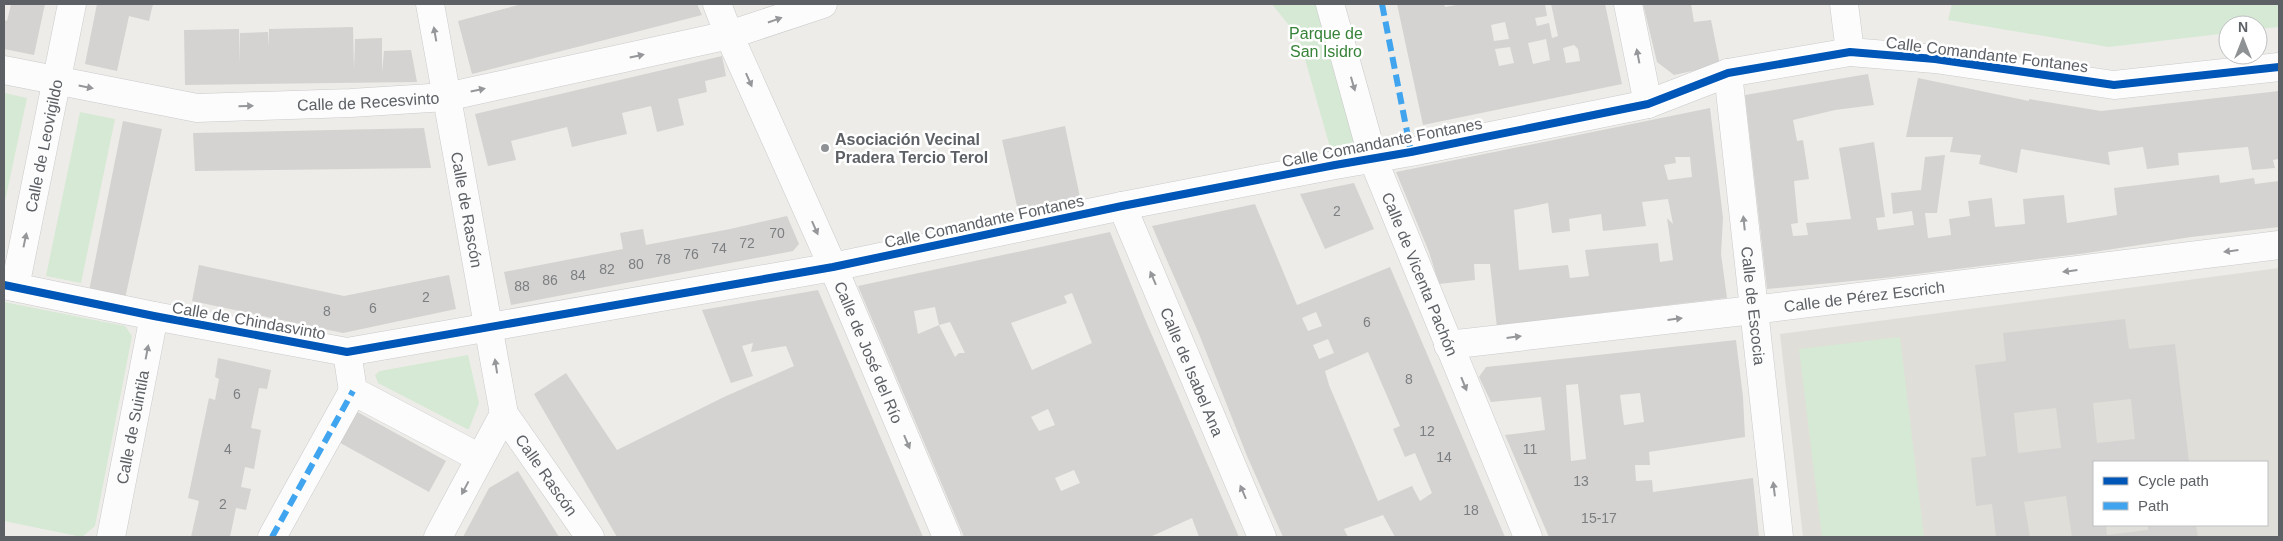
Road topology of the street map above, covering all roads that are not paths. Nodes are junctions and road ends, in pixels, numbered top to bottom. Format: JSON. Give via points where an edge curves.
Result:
{"nodes":[{"id":1,"x":72,"y":4,"type":"edge"},
{"id":2,"x":430,"y":4,"type":"edge"},
{"id":3,"x":717,"y":4,"type":"edge"},
{"id":4,"x":823,"y":4,"type":"edge"},
{"id":5,"x":1330,"y":4,"type":"edge"},
{"id":6,"x":1628,"y":4,"type":"edge"},
{"id":7,"x":1844,"y":4,"type":"edge"},
{"id":8,"x":729,"y":35,"type":"junction"},
{"id":9,"x":1850,"y":52,"type":"junction"},
{"id":10,"x":2279,"y":67,"type":"edge"},
{"id":11,"x":4,"y":70,"type":"edge"},
{"id":12,"x":1728,"y":73,"type":"junction"},
{"id":13,"x":57,"y":82,"type":"junction"},
{"id":14,"x":446,"y":97,"type":"junction"},
{"id":15,"x":1648,"y":104,"type":"junction"},
{"id":16,"x":1373,"y":159,"type":"junction"},
{"id":17,"x":1122,"y":206,"type":"junction"},
{"id":18,"x":2279,"y":245,"type":"edge"},
{"id":19,"x":833,"y":267,"type":"junction"},
{"id":20,"x":9,"y":286,"type":"edge"},
{"id":21,"x":1753,"y":310,"type":"junction"},
{"id":22,"x":154,"y":316,"type":"junction"},
{"id":23,"x":490,"y":328,"type":"junction"},
{"id":24,"x":1448,"y":345,"type":"junction"},
{"id":25,"x":347,"y":352,"type":"junction"},
{"id":26,"x":353,"y":392,"type":"junction"},
{"id":27,"x":504,"y":414,"type":"junction"},
{"id":28,"x":480,"y":458,"type":"junction"},
{"id":29,"x":111,"y":537,"type":"edge"},
{"id":30,"x":272,"y":537,"type":"edge"},
{"id":31,"x":438,"y":537,"type":"edge"},
{"id":32,"x":590,"y":537,"type":"edge"},
{"id":33,"x":947,"y":537,"type":"edge"},
{"id":34,"x":1262,"y":537,"type":"edge"},
{"id":35,"x":1528,"y":537,"type":"edge"},
{"id":36,"x":1779,"y":537,"type":"edge"}],
"edges":[{"from":1,"to":13,"type":"street","name":"Calle de Leovigildo"},
{"from":14,"to":2,"type":"street","name":"Calle de Rascón","one_way":true},
{"from":3,"to":8,"type":"street","name":"Calle de José del Río"},
{"from":8,"to":4,"type":"street","name":"Calle de Recesvinto","one_way":true},
{"from":5,"to":16,"type":"street","name":"Calle de Vicenta Pachón","one_way":true},
{"from":15,"to":6,"type":"street","one_way":true},
{"from":7,"to":9,"type":"street"},
{"from":14,"to":8,"type":"street","name":"Calle de Recesvinto","one_way":true},
{"from":8,"to":19,"type":"street","name":"Calle de José del Río","one_way":true},
{"from":9,"to":10,"type":"street","name":"Calle Comandante Fontanes","via":[[1935,59],[2114,85]]},
{"from":9,"to":12,"type":"street","name":"Calle Comandante Fontanes"},
{"from":11,"to":13,"type":"street","name":"Calle de Recesvinto"},
{"from":12,"to":15,"type":"street","name":"Calle Comandante Fontanes"},
{"from":21,"to":12,"type":"street","name":"Calle de Escocia","one_way":true},
{"from":13,"to":14,"type":"street","name":"Calle de Recesvinto","one_way":true,"via":[[197,108]]},
{"from":20,"to":13,"type":"street","name":"Calle de Leovigildo","one_way":true},
{"from":14,"to":23,"type":"street","name":"Calle de Rascón"},
{"from":15,"to":16,"type":"street","name":"Calle Comandante Fontanes"},
{"from":16,"to":17,"type":"street","name":"Calle Comandante Fontanes"},
{"from":16,"to":24,"type":"street","name":"Calle de Vicenta Pachón"},
{"from":17,"to":19,"type":"street","name":"Calle Comandante Fontanes"},
{"from":34,"to":17,"type":"street","name":"Calle de Isabel Ana","one_way":true},
{"from":18,"to":21,"type":"street","name":"Calle de Pérez Escrich","one_way":true},
{"from":19,"to":23,"type":"street","name":"Calle Comandante Fontanes"},
{"from":19,"to":33,"type":"street","name":"Calle de José del Río","one_way":true},
{"from":20,"to":22,"type":"street","name":"Calle de Chindasvinto"},
{"from":24,"to":21,"type":"street","name":"Calle de Pérez Escrich","one_way":true},
{"from":36,"to":21,"type":"street","name":"Calle de Escocia","one_way":true},
{"from":22,"to":25,"type":"street","name":"Calle de Chindasvinto"},
{"from":29,"to":22,"type":"street","name":"Calle de Suintila","one_way":true},
{"from":23,"to":25,"type":"street","name":"Calle de Chindasvinto"},
{"from":27,"to":23,"type":"street","name":"Calle de Rascón","one_way":true},
{"from":24,"to":35,"type":"street","name":"Calle de Vicenta Pachón","one_way":true},
{"from":25,"to":26,"type":"street","name":"Calle de Chindasvinto"},
{"from":26,"to":28,"type":"street"},
{"from":26,"to":30,"type":"street"},
{"from":27,"to":28,"type":"street"},
{"from":27,"to":32,"type":"street","name":"Calle Rascón"},
{"from":28,"to":31,"type":"street","one_way":true}]}
